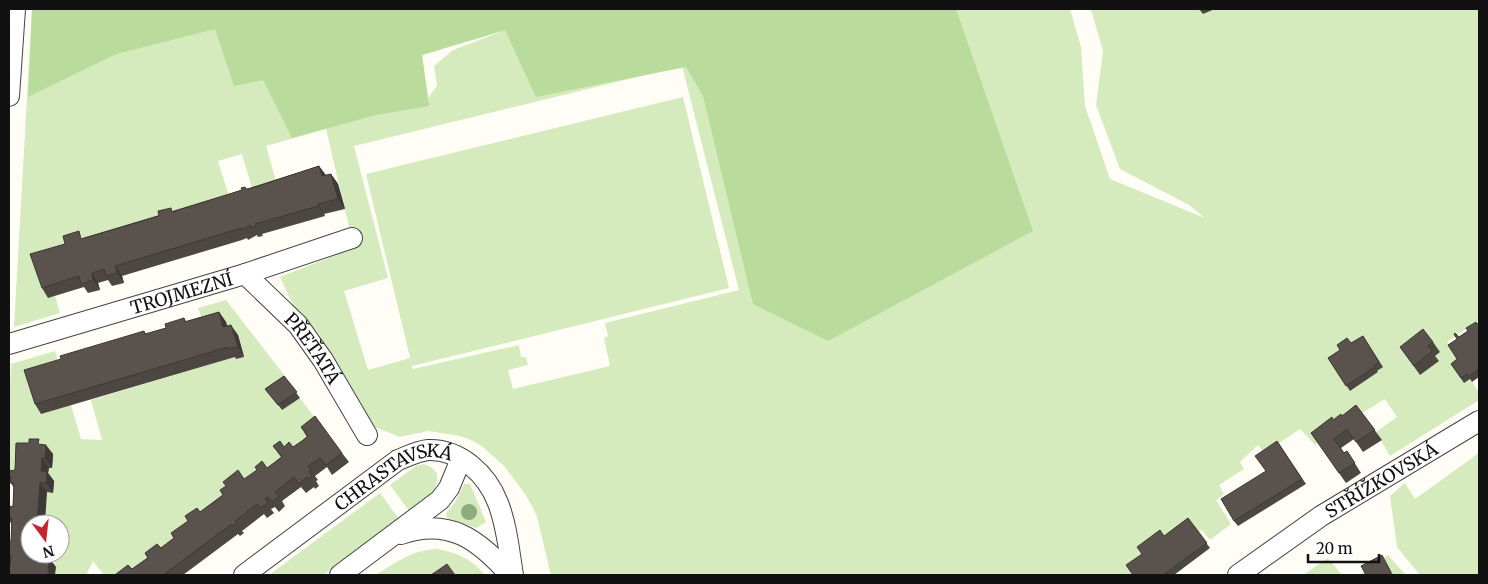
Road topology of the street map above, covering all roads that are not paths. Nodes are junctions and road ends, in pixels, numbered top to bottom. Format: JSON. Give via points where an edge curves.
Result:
{"nodes":[{"id":1,"x":15,"y":9,"type":"edge"},
{"id":2,"x":9,"y":96,"type":"edge"},
{"id":3,"x":352,"y":238,"type":"dead end"},
{"id":4,"x":246,"y":274,"type":"junction"},
{"id":5,"x":9,"y":344,"type":"edge"},
{"id":6,"x":1479,"y":422,"type":"edge"},
{"id":7,"x":367,"y":434,"type":"dead end"},
{"id":8,"x":461,"y":459,"type":"junction"},
{"id":9,"x":392,"y":537,"type":"junction"},
{"id":10,"x":244,"y":575,"type":"edge"},
{"id":11,"x":340,"y":575,"type":"edge"},
{"id":12,"x":511,"y":575,"type":"edge"},
{"id":13,"x":1238,"y":575,"type":"edge"}],
"edges":[{"from":1,"to":2,"type":"street"},
{"from":3,"to":4,"type":"street","name":"TROJMEZNÍ"},
{"from":4,"to":5,"type":"street","name":"TROJMEZNÍ"},
{"from":4,"to":7,"type":"street","name":"PŘEŤATÁ","via":[[298,325]]},
{"from":6,"to":13,"type":"street","name":"STŘÍŽKOVSKÁ","via":[[1321,516]]},
{"from":8,"to":9,"type":"street","name":"CHRASTAVSKÁ","via":[[449,488],[440,500]]},
{"from":8,"to":10,"type":"street","name":"CHRASTAVSKÁ","via":[[453,454],[428,450],[398,460]]},
{"from":8,"to":12,"type":"street","via":[[488,484],[497,502],[504,521]]},
{"from":9,"to":11,"type":"street","name":"CHRASTAVSKÁ"},
{"from":9,"to":12,"type":"street","name":"CHRASTAVSKÁ","via":[[425,528],[459,533],[474,540]]}]}
